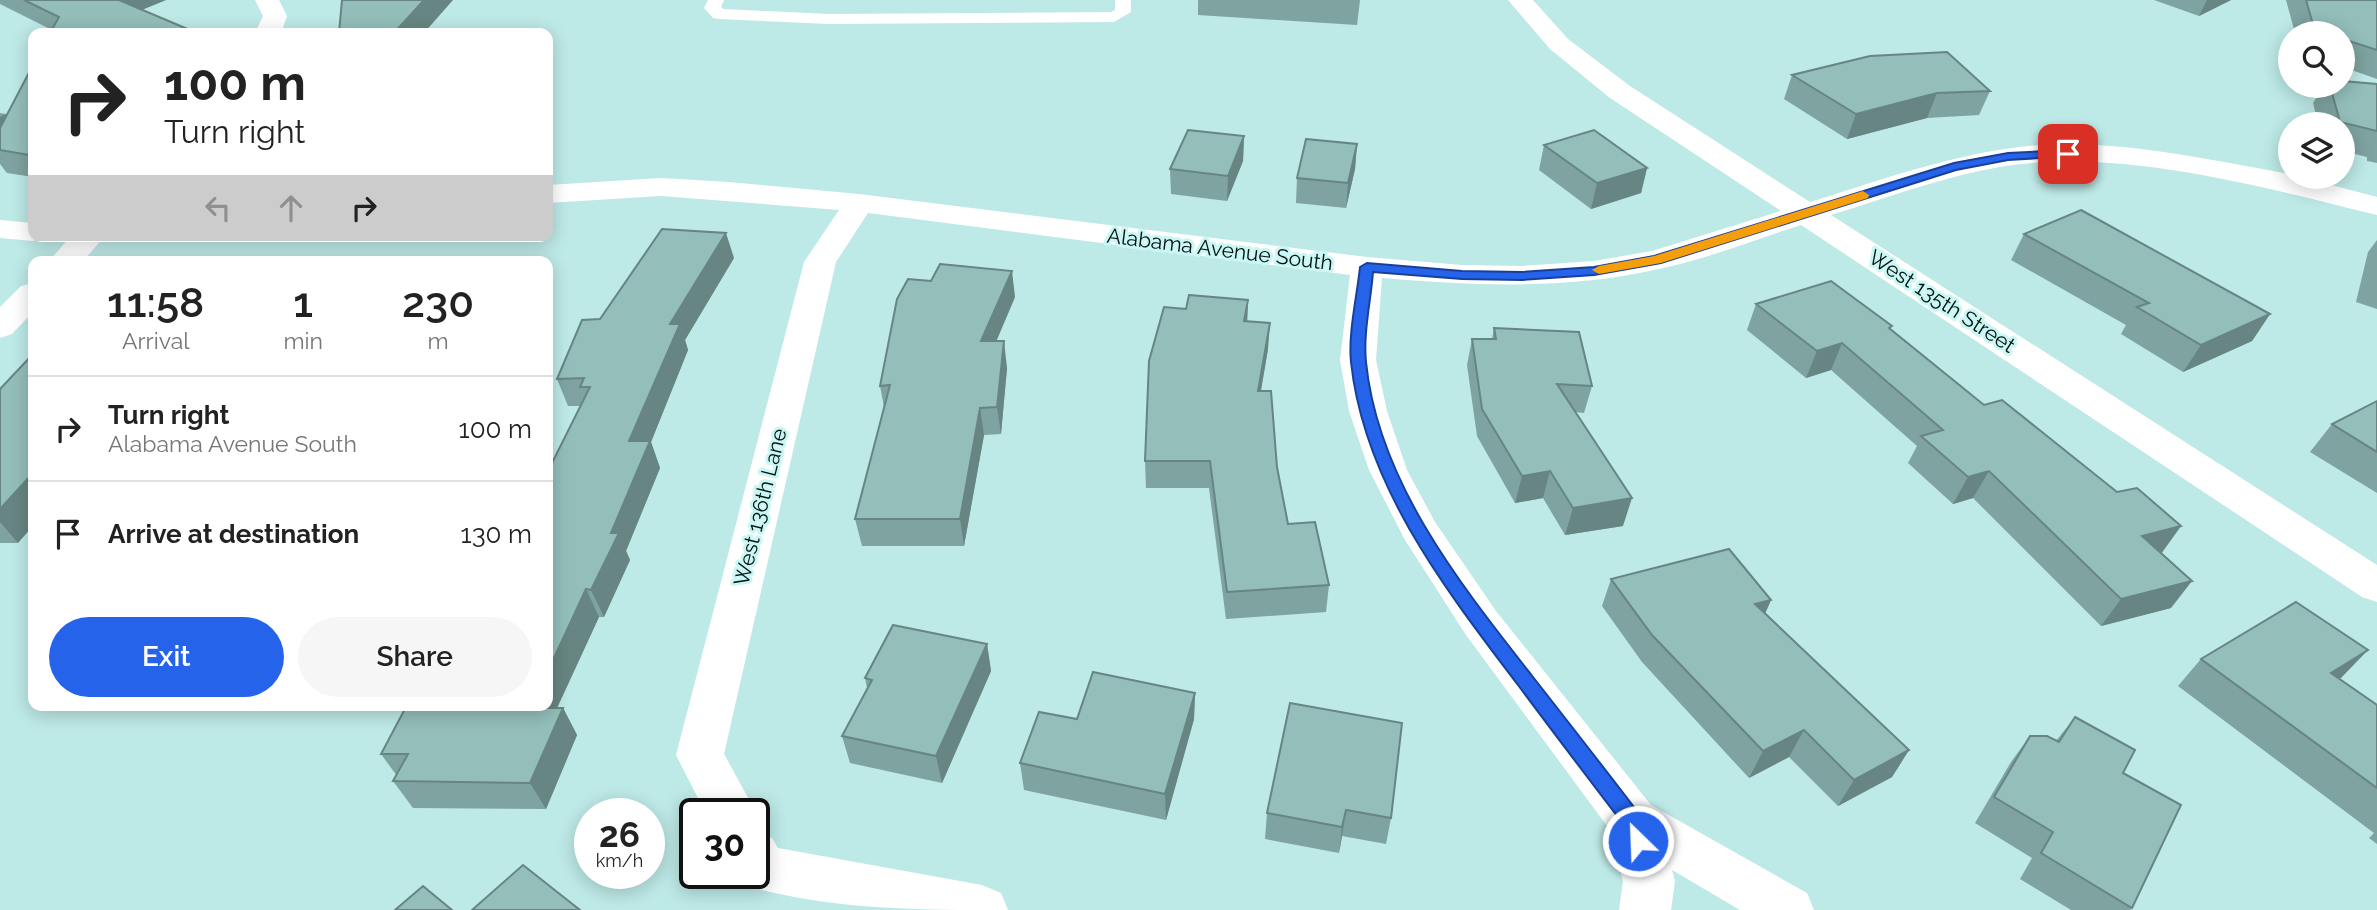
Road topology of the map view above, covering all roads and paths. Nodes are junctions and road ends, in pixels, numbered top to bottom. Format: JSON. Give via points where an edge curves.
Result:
{"nodes":[{"id":1,"x":267,"y":0,"type":"edge"},
{"id":2,"x":716,"y":0,"type":"edge"},
{"id":3,"x":1123,"y":0,"type":"edge"},
{"id":4,"x":1520,"y":0,"type":"edge"},
{"id":5,"x":270,"y":28,"type":"edge"},
{"id":6,"x":553,"y":194,"type":"edge"},
{"id":7,"x":859,"y":203,"type":"junction"},
{"id":8,"x":2377,"y":206,"type":"edge"},
{"id":9,"x":1807,"y":213,"type":"junction"},
{"id":10,"x":0,"y":229,"type":"edge"},
{"id":11,"x":28,"y":232,"type":"edge"},
{"id":12,"x":83,"y":242,"type":"edge"},
{"id":13,"x":70,"y":256,"type":"edge"},
{"id":14,"x":1367,"y":267,"type":"junction"},
{"id":15,"x":28,"y":298,"type":"edge"},
{"id":16,"x":0,"y":327,"type":"edge"},
{"id":17,"x":2377,"y":586,"type":"edge"},
{"id":18,"x":723,"y":798,"type":"edge"},
{"id":19,"x":1633,"y":821,"type":"junction"},
{"id":20,"x":770,"y":864,"type":"edge"},
{"id":21,"x":982,"y":910,"type":"edge"},
{"id":22,"x":1645,"y":910,"type":"edge"},
{"id":23,"x":1788,"y":910,"type":"edge"}],
"edges":[{"from":1,"to":5,"type":"street","via":[[275,16]]},
{"from":2,"to":3,"type":"lane","via":[[712,8],[719,14],[829,19],[1114,17],[1123,12]]},
{"from":4,"to":9,"type":"street","name":"West 135th Street","via":[[1583,65]]},
{"from":6,"to":7,"type":"street","name":"Alabama Avenue South","via":[[661,187]]},
{"from":7,"to":14,"type":"street","name":"Alabama Avenue South"},
{"from":7,"to":18,"type":"street","name":"West 136th Lane","via":[[820,262],[700,755]]},
{"from":8,"to":9,"type":"street","name":"Alabama Avenue South","via":[[2217,169],[2068,154],[2008,157],[1954,167]]},
{"from":9,"to":14,"type":"street","name":"Alabama Avenue South","via":[[1657,260],[1594,271],[1462,275]]},
{"from":9,"to":17,"type":"street","name":"West 135th Street"},
{"from":10,"to":11,"type":"street"},
{"from":12,"to":13,"type":"street"},
{"from":14,"to":19,"type":"street","via":[[1358,360],[1368,411],[1388,470],[1419,530],[1481,623]]},
{"from":15,"to":16,"type":"street"},
{"from":19,"to":22,"type":"street","via":[[1648,881]]},
{"from":19,"to":23,"type":"street"},
{"from":20,"to":21,"type":"street"}]}
